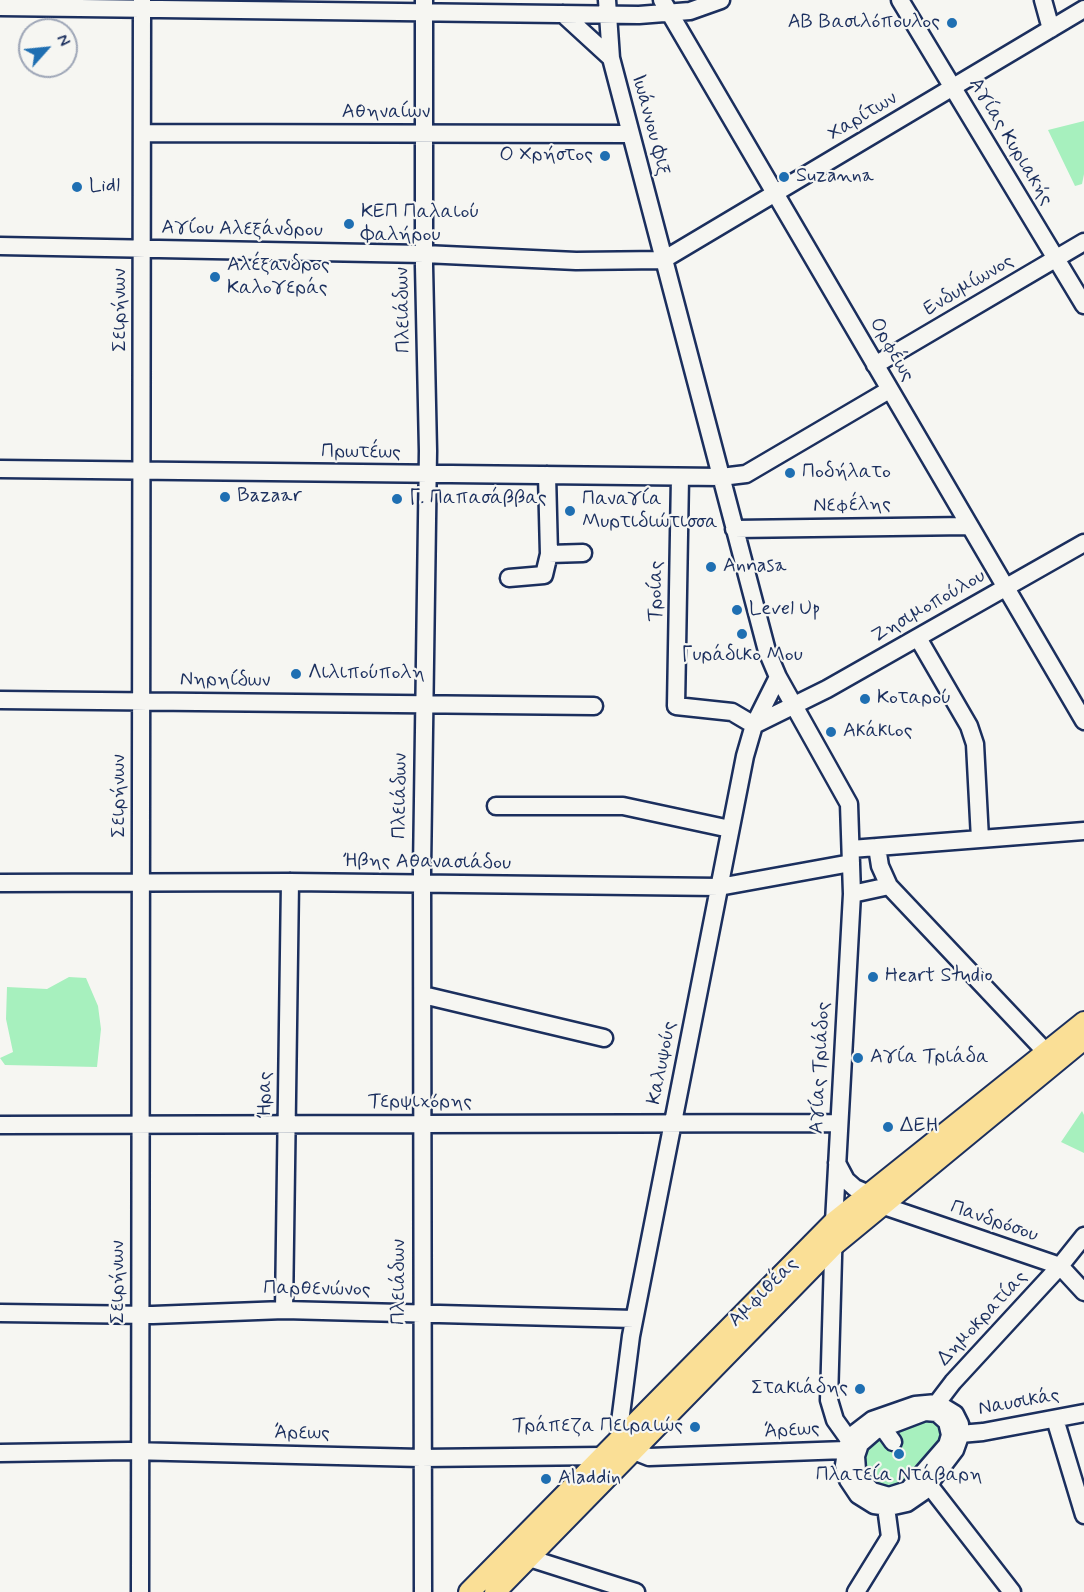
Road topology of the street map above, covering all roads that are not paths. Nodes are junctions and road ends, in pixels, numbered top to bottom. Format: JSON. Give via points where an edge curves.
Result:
{"nodes":[{"id":1,"x":615,"y":0,"type":"edge"},
{"id":2,"x":656,"y":0,"type":"edge"},
{"id":3,"x":721,"y":0,"type":"edge"},
{"id":4,"x":900,"y":0,"type":"edge"},
{"id":5,"x":1043,"y":0,"type":"edge"},
{"id":6,"x":142,"y":4,"type":"edge"},
{"id":7,"x":424,"y":6,"type":"edge"},
{"id":8,"x":0,"y":7,"type":"edge"},
{"id":9,"x":607,"y":7,"type":"edge"},
{"id":10,"x":665,"y":7,"type":"edge"},
{"id":11,"x":1084,"y":9,"type":"edge"},
{"id":12,"x":563,"y":14,"type":"junction"},
{"id":13,"x":639,"y":15,"type":"junction"},
{"id":14,"x":1051,"y":29,"type":"junction"},
{"id":15,"x":611,"y":58,"type":"junction"},
{"id":16,"x":953,"y":88,"type":"junction"},
{"id":17,"x":142,"y":133,"type":"junction"},
{"id":18,"x":424,"y":134,"type":"junction"},
{"id":19,"x":630,"y":134,"type":"junction"},
{"id":20,"x":775,"y":194,"type":"junction"},
{"id":21,"x":1084,"y":242,"type":"edge"},
{"id":22,"x":0,"y":246,"type":"edge"},
{"id":23,"x":142,"y":249,"type":"junction"},
{"id":24,"x":424,"y":255,"type":"junction"},
{"id":25,"x":1056,"y":259,"type":"junction"},
{"id":26,"x":657,"y":260,"type":"junction"},
{"id":27,"x":1084,"y":305,"type":"edge"},
{"id":28,"x":875,"y":365,"type":"junction"},
{"id":29,"x":890,"y":390,"type":"junction"},
{"id":30,"x":0,"y":469,"type":"edge"},
{"id":31,"x":141,"y":471,"type":"junction"},
{"id":32,"x":427,"y":474,"type":"junction"},
{"id":33,"x":547,"y":475,"type":"junction"},
{"id":34,"x":680,"y":477,"type":"junction"},
{"id":35,"x":721,"y":477,"type":"junction"},
{"id":36,"x":969,"y":526,"type":"junction"},
{"id":37,"x":734,"y":529,"type":"junction"},
{"id":38,"x":1084,"y":543,"type":"edge"},
{"id":39,"x":583,"y":553,"type":"dead end"},
{"id":40,"x":549,"y":554,"type":"junction"},
{"id":41,"x":509,"y":578,"type":"dead end"},
{"id":42,"x":1005,"y":588,"type":"junction"},
{"id":43,"x":918,"y":638,"type":"junction"},
{"id":44,"x":778,"y":677,"type":"junction"},
{"id":45,"x":827,"y":689,"type":"junction"},
{"id":46,"x":0,"y":700,"type":"edge"},
{"id":47,"x":141,"y":701,"type":"junction"},
{"id":48,"x":423,"y":704,"type":"junction"},
{"id":49,"x":794,"y":705,"type":"junction"},
{"id":50,"x":594,"y":706,"type":"dead end"},
{"id":51,"x":1084,"y":722,"type":"edge"},
{"id":52,"x":754,"y":725,"type":"junction"},
{"id":53,"x":496,"y":806,"type":"dead end"},
{"id":54,"x":730,"y":829,"type":"junction"},
{"id":55,"x":1084,"y":831,"type":"edge"},
{"id":56,"x":980,"y":839,"type":"junction"},
{"id":57,"x":877,"y":847,"type":"junction"},
{"id":58,"x":851,"y":856,"type":"junction"},
{"id":59,"x":290,"y":882,"type":"junction"},
{"id":60,"x":0,"y":883,"type":"edge"},
{"id":61,"x":141,"y":884,"type":"junction"},
{"id":62,"x":423,"y":885,"type":"junction"},
{"id":63,"x":719,"y":886,"type":"junction"},
{"id":64,"x":889,"y":886,"type":"junction"},
{"id":65,"x":852,"y":894,"type":"junction"},
{"id":66,"x":423,"y":995,"type":"junction"},
{"id":67,"x":1084,"y":1022,"type":"edge"},
{"id":68,"x":604,"y":1038,"type":"dead end"},
{"id":69,"x":1084,"y":1039,"type":"edge"},
{"id":70,"x":1045,"y":1050,"type":"junction"},
{"id":71,"x":422,"y":1124,"type":"junction"},
{"id":72,"x":672,"y":1124,"type":"junction"},
{"id":73,"x":839,"y":1124,"type":"junction"},
{"id":74,"x":0,"y":1125,"type":"edge"},
{"id":75,"x":141,"y":1125,"type":"junction"},
{"id":76,"x":286,"y":1125,"type":"junction"},
{"id":77,"x":837,"y":1163,"type":"junction"},
{"id":78,"x":875,"y":1200,"type":"junction"},
{"id":79,"x":834,"y":1222,"type":"junction"},
{"id":80,"x":1084,"y":1236,"type":"edge"},
{"id":81,"x":834,"y":1245,"type":"junction"},
{"id":82,"x":1060,"y":1266,"type":"junction"},
{"id":83,"x":1084,"y":1292,"type":"edge"},
{"id":84,"x":284,"y":1310,"type":"junction"},
{"id":85,"x":420,"y":1312,"type":"junction"},
{"id":86,"x":0,"y":1313,"type":"edge"},
{"id":87,"x":140,"y":1315,"type":"junction"},
{"id":88,"x":634,"y":1319,"type":"junction"},
{"id":89,"x":937,"y":1403,"type":"junction"},
{"id":90,"x":1084,"y":1413,"type":"edge"},
{"id":91,"x":1055,"y":1419,"type":"junction"},
{"id":92,"x":883,"y":1428,"type":"junction"},
{"id":93,"x":960,"y":1434,"type":"junction"},
{"id":94,"x":893,"y":1442,"type":"dead end"},
{"id":95,"x":628,"y":1443,"type":"junction"},
{"id":96,"x":848,"y":1445,"type":"junction"},
{"id":97,"x":140,"y":1451,"type":"junction"},
{"id":98,"x":0,"y":1454,"type":"edge"},
{"id":99,"x":603,"y":1456,"type":"junction"},
{"id":100,"x":421,"y":1458,"type":"junction"},
{"id":101,"x":910,"y":1464,"type":"dead end"},
{"id":102,"x":925,"y":1481,"type":"junction"},
{"id":103,"x":886,"y":1507,"type":"junction"},
{"id":104,"x":1084,"y":1515,"type":"edge"},
{"id":105,"x":529,"y":1558,"type":"junction"},
{"id":106,"x":140,"y":1592,"type":"edge"},
{"id":107,"x":423,"y":1592,"type":"edge"},
{"id":108,"x":469,"y":1592,"type":"edge"},
{"id":109,"x":495,"y":1592,"type":"edge"},
{"id":110,"x":636,"y":1592,"type":"edge"},
{"id":111,"x":856,"y":1592,"type":"edge"},
{"id":112,"x":1012,"y":1592,"type":"edge"}],
"edges":[{"from":1,"to":13,"type":"street","via":[[624,10]]},
{"from":2,"to":13,"type":"street"},
{"from":3,"to":10,"type":"street","via":[[690,11]]},
{"from":4,"to":16,"type":"street","name":"Αγίας Κυριακής"},
{"from":5,"to":14,"type":"street"},
{"from":6,"to":7,"type":"street"},
{"from":6,"to":8,"type":"street"},
{"from":6,"to":17,"type":"street","name":"Σειρήνων"},
{"from":7,"to":12,"type":"street"},
{"from":7,"to":18,"type":"street","name":"Πλειάδων"},
{"from":9,"to":12,"type":"street"},
{"from":9,"to":13,"type":"street"},
{"from":9,"to":15,"type":"street","name":"Ιωάννου Φιξ"},
{"from":10,"to":13,"type":"street"},
{"from":10,"to":20,"type":"street","name":"Ορφέως"},
{"from":11,"to":14,"type":"street","name":"Χαρίτων"},
{"from":12,"to":15,"type":"street"},
{"from":13,"to":15,"type":"street","via":[[618,31]]},
{"from":14,"to":16,"type":"street","name":"Χαρίτων"},
{"from":15,"to":19,"type":"street","name":"Ιωάννου Φιξ"},
{"from":16,"to":20,"type":"street","name":"Χαρίτων"},
{"from":16,"to":25,"type":"street","name":"Αγίας Κυριακής"},
{"from":17,"to":18,"type":"street","name":"Αθηναίων"},
{"from":17,"to":23,"type":"street","name":"Σειρήνων"},
{"from":18,"to":19,"type":"street","name":"Αθηναίων"},
{"from":18,"to":24,"type":"street","name":"Πλειάδων"},
{"from":19,"to":26,"type":"street","name":"Ιωάννου Φιξ"},
{"from":20,"to":26,"type":"street","name":"Χαρίτων"},
{"from":20,"to":28,"type":"street","name":"Ορφέως"},
{"from":21,"to":25,"type":"street","name":"Ενδυμίωνος"},
{"from":22,"to":23,"type":"street","name":"Αγίου Αλεξάνδρου"},
{"from":23,"to":24,"type":"street","name":"Αγίου Αλεξάνδρου"},
{"from":23,"to":31,"type":"street","name":"Σειρήνων"},
{"from":24,"to":26,"type":"street","name":"Αγίου Αλεξάνδρου"},
{"from":24,"to":32,"type":"street","name":"Πλειάδων"},
{"from":25,"to":27,"type":"street","name":"Αγίας Κυριακής"},
{"from":25,"to":28,"type":"street","name":"Ενδυμίωνος"},
{"from":26,"to":35,"type":"street","name":"Ιωάννου Φιξ"},
{"from":28,"to":29,"type":"street","name":"Ορφέως"},
{"from":29,"to":35,"type":"street","via":[[746,474]]},
{"from":29,"to":36,"type":"street","name":"Ορφέως"},
{"from":30,"to":31,"type":"street","name":"Πρωτέως"},
{"from":31,"to":32,"type":"street","name":"Πρωτέως"},
{"from":31,"to":47,"type":"street","name":"Σειρήνων"},
{"from":32,"to":33,"type":"street","name":"Πρωτέως"},
{"from":32,"to":48,"type":"street","name":"Πλειάδων"},
{"from":33,"to":34,"type":"street","name":"Πρωτέως"},
{"from":33,"to":40,"type":"street"},
{"from":34,"to":35,"type":"street","name":"Πρωτέως"},
{"from":34,"to":52,"type":"street","name":"Τροίας","via":[[676,706],[732,712]]},
{"from":35,"to":37,"type":"street","name":"Αγίας Τριάδος"},
{"from":36,"to":37,"type":"street","name":"Νεφέλης"},
{"from":36,"to":42,"type":"street","name":"Ορφέως"},
{"from":37,"to":44,"type":"street","name":"Αγίας Τριάδος"},
{"from":38,"to":42,"type":"street","name":"Ζησιμοπούλου"},
{"from":39,"to":40,"type":"street"},
{"from":40,"to":41,"type":"street","via":[[541,578]]},
{"from":42,"to":43,"type":"street","name":"Ζησιμοπούλου"},
{"from":42,"to":51,"type":"street","name":"Ορφέως"},
{"from":43,"to":45,"type":"street","name":"Ζησιμοπούλου"},
{"from":43,"to":56,"type":"street","via":[[969,726],[975,744]]},
{"from":44,"to":45,"type":"street","via":[[805,689]]},
{"from":44,"to":49,"type":"street","name":"Αγίας Τριάδος"},
{"from":44,"to":52,"type":"street","name":"Καλυψούς"},
{"from":45,"to":49,"type":"street","name":"Ζησιμοπούλου"},
{"from":46,"to":47,"type":"street","name":"Νηρηίδων"},
{"from":47,"to":48,"type":"street","name":"Νηρηίδων"},
{"from":47,"to":61,"type":"street","name":"Σειρήνων"},
{"from":48,"to":50,"type":"street","name":"Νηρηίδων"},
{"from":48,"to":62,"type":"street","name":"Πλειάδων"},
{"from":49,"to":52,"type":"street"},
{"from":49,"to":58,"type":"street","name":"Αγίας Τριάδος","via":[[847,797]]},
{"from":52,"to":54,"type":"street","name":"Καλυψούς"},
{"from":53,"to":54,"type":"street","via":[[623,806]]},
{"from":54,"to":63,"type":"street","name":"Καλυψούς"},
{"from":55,"to":56,"type":"street","name":"Ήβης Αθανασιάδου"},
{"from":56,"to":57,"type":"street","name":"Ήβης Αθανασιάδου"},
{"from":57,"to":58,"type":"street","name":"Ήβης Αθανασιάδου"},
{"from":57,"to":64,"type":"street"},
{"from":58,"to":63,"type":"street","name":"Ήβης Αθανασιάδου"},
{"from":58,"to":65,"type":"street","name":"Αγίας Τριάδος"},
{"from":59,"to":61,"type":"street","name":"Ήβης Αθανασιάδου"},
{"from":59,"to":62,"type":"street","name":"Ήβης Αθανασιάδου"},
{"from":59,"to":76,"type":"street","name":"Ήρας"},
{"from":60,"to":61,"type":"street","name":"Ήβης Αθανασιάδου"},
{"from":61,"to":75,"type":"street","name":"Σειρήνων"},
{"from":62,"to":63,"type":"street","name":"Ήβης Αθανασιάδου"},
{"from":62,"to":66,"type":"street","name":"Πλειάδων"},
{"from":63,"to":72,"type":"street","name":"Καλυψούς"},
{"from":64,"to":65,"type":"street"},
{"from":64,"to":70,"type":"street"},
{"from":65,"to":73,"type":"street","name":"Αγίας Τριάδος"},
{"from":66,"to":68,"type":"street"},
{"from":66,"to":71,"type":"street","name":"Πλειάδων"},
{"from":67,"to":70,"type":"main road","name":"Αμφιθέας"},
{"from":69,"to":78,"type":"main road","name":"Αμφιθέας"},
{"from":70,"to":78,"type":"main road","name":"Αμφιθέας"},
{"from":71,"to":72,"type":"street","name":"Τερψιχόρης"},
{"from":71,"to":76,"type":"street","name":"Τερψιχόρης"},
{"from":71,"to":85,"type":"street","name":"Πλειάδων"},
{"from":72,"to":73,"type":"street","name":"Τερψιχόρης"},
{"from":72,"to":88,"type":"street","name":"Καλυψούς"},
{"from":73,"to":77,"type":"street","name":"Αγίας Τριάδος"},
{"from":74,"to":75,"type":"street","name":"Τερψιχόρης"},
{"from":75,"to":76,"type":"street","name":"Τερψιχόρης"},
{"from":75,"to":87,"type":"street","name":"Σειρήνων"},
{"from":76,"to":84,"type":"street","name":"Ήρας"},
{"from":77,"to":78,"type":"street","name":"Πανδρόσου","via":[[846,1180]]},
{"from":77,"to":79,"type":"street","name":"Αγίας Τριάδος"},
{"from":78,"to":79,"type":"main road","name":"Αμφιθέας"},
{"from":78,"to":81,"type":"main road","name":"Αμφιθέας"},
{"from":78,"to":82,"type":"street","name":"Πανδρόσου"},
{"from":79,"to":81,"type":"street","name":"Αγίας Τριάδος"},
{"from":79,"to":95,"type":"main road","name":"Αμφιθέας"},
{"from":80,"to":82,"type":"street","name":"Δημοκρατίας"},
{"from":81,"to":95,"type":"main road","name":"Αμφιθέας"},
{"from":81,"to":96,"type":"street","name":"Αγίας Τριάδος","via":[[829,1400]]},
{"from":82,"to":83,"type":"street","name":"Πανδρόσου"},
{"from":82,"to":89,"type":"street","name":"Δημοκρατίας"},
{"from":84,"to":85,"type":"street","name":"Παρθενώνος"},
{"from":84,"to":87,"type":"street","name":"Παρθενώνος"},
{"from":85,"to":88,"type":"street","name":"Παρθενώνος"},
{"from":85,"to":100,"type":"street","name":"Πλειάδων"},
{"from":86,"to":87,"type":"street","name":"Παρθενώνος"},
{"from":87,"to":97,"type":"street","name":"Σειρήνων"},
{"from":88,"to":95,"type":"street","name":"Καλυψούς","via":[[618,1422]]},
{"from":89,"to":93,"type":"street","via":[[955,1414]]},
{"from":89,"to":96,"type":"street","via":[[915,1405],[870,1422],[857,1430]]},
{"from":90,"to":91,"type":"street","name":"Ναυσικάς"},
{"from":91,"to":93,"type":"street","name":"Ναυσικάς"},
{"from":91,"to":104,"type":"street"},
{"from":92,"to":94,"type":"street"},
{"from":92,"to":102,"type":"street","via":[[925,1412],[937,1413],[945,1420],[950,1430],[949,1441]]},
{"from":92,"to":102,"type":"street","via":[[867,1436],[858,1450],[856,1465],[862,1481],[875,1492],[895,1496]]},
{"from":93,"to":102,"type":"street","via":[[955,1449]]},
{"from":95,"to":96,"type":"street","name":"Άρεως","via":[[641,1455],[658,1458]]},
{"from":95,"to":99,"type":"main road","name":"Αμφιθέας"},
{"from":95,"to":105,"type":"main road","name":"Αμφιθέας"},
{"from":96,"to":103,"type":"street","via":[[844,1468],[851,1486],[867,1502]]},
{"from":97,"to":98,"type":"street","name":"Άρεως"},
{"from":97,"to":100,"type":"street","name":"Άρεως"},
{"from":97,"to":106,"type":"street","name":"Σειρήνων"},
{"from":99,"to":100,"type":"street","name":"Άρεως"},
{"from":99,"to":108,"type":"main road","name":"Αμφιθέας"},
{"from":100,"to":107,"type":"street","name":"Πλειάδων"},
{"from":101,"to":102,"type":"street"},
{"from":102,"to":103,"type":"street","via":[[907,1503]]},
{"from":102,"to":112,"type":"street"},
{"from":103,"to":111,"type":"street","via":[[890,1537]]},
{"from":105,"to":109,"type":"main road","name":"Αμφιθέας"},
{"from":105,"to":110,"type":"street"}]}
